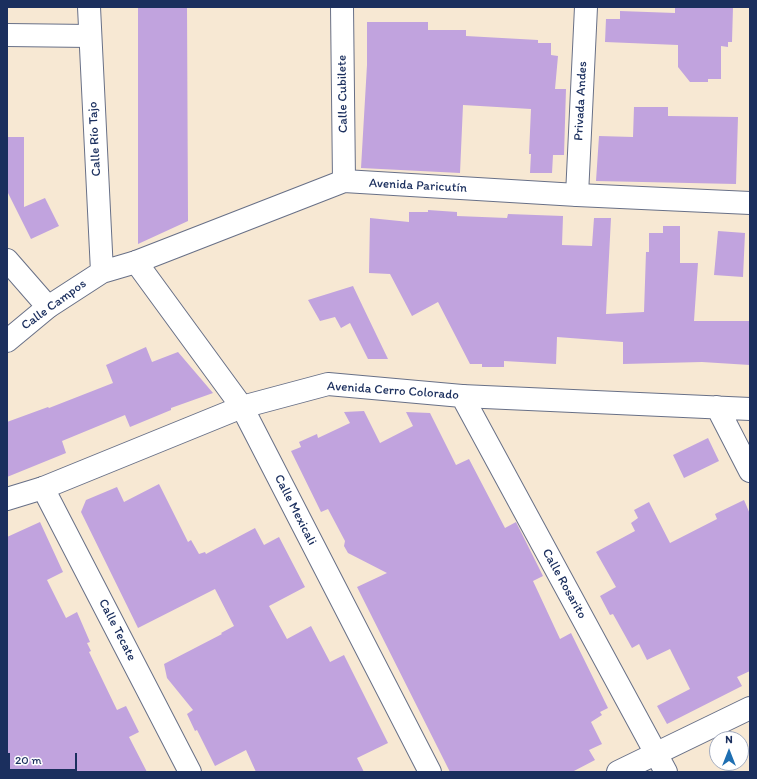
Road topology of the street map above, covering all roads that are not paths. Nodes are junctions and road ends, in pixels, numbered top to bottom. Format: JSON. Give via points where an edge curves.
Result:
{"nodes":[{"id":1,"x":89,"y":7,"type":"edge"},
{"id":2,"x":342,"y":7,"type":"edge"},
{"id":3,"x":586,"y":7,"type":"edge"},
{"id":4,"x":7,"y":35,"type":"edge"},
{"id":5,"x":90,"y":36,"type":"junction"},
{"id":6,"x":344,"y":181,"type":"junction"},
{"id":7,"x":577,"y":195,"type":"junction"},
{"id":8,"x":750,"y":203,"type":"edge"},
{"id":9,"x":7,"y":260,"type":"edge"},
{"id":10,"x":136,"y":262,"type":"junction"},
{"id":11,"x":102,"y":272,"type":"junction"},
{"id":12,"x":48,"y":307,"type":"junction"},
{"id":13,"x":7,"y":341,"type":"edge"},
{"id":14,"x":462,"y":396,"type":"junction"},
{"id":15,"x":242,"y":407,"type":"junction"},
{"id":16,"x":717,"y":407,"type":"junction"},
{"id":17,"x":750,"y":408,"type":"edge"},
{"id":18,"x":750,"y":471,"type":"edge"},
{"id":19,"x":43,"y":488,"type":"junction"},
{"id":20,"x":7,"y":499,"type":"edge"},
{"id":21,"x":750,"y":708,"type":"edge"},
{"id":22,"x":661,"y":762,"type":"edge"},
{"id":23,"x":190,"y":772,"type":"edge"},
{"id":24,"x":430,"y":772,"type":"edge"},
{"id":25,"x":618,"y":772,"type":"edge"}],
"edges":[{"from":1,"to":5,"type":"street","name":"Calle Río Tajo"},
{"from":2,"to":6,"type":"street","name":"Calle Cubilete"},
{"from":3,"to":7,"type":"street","name":"Privada Andes"},
{"from":4,"to":5,"type":"street"},
{"from":5,"to":11,"type":"street","name":"Calle Río Tajo"},
{"from":6,"to":7,"type":"street","name":"Avenida Paricutín"},
{"from":6,"to":10,"type":"street","name":"Avenida Paricutín"},
{"from":7,"to":8,"type":"street","name":"Avenida Paricutín"},
{"from":9,"to":12,"type":"street"},
{"from":10,"to":11,"type":"street","name":"Avenida Paricutín"},
{"from":10,"to":15,"type":"street","name":"Calle Mexicali"},
{"from":11,"to":12,"type":"street","name":"Calle Campos"},
{"from":12,"to":13,"type":"street","name":"Calle Campos"},
{"from":14,"to":15,"type":"street","name":"Avenida Cerro Colorado","via":[[328,384]]},
{"from":14,"to":16,"type":"street","name":"Avenida Cerro Colorado"},
{"from":14,"to":22,"type":"street","name":"Calle Rosarito"},
{"from":15,"to":19,"type":"street","name":"Avenida Cerro Colorado"},
{"from":15,"to":24,"type":"street","name":"Calle Mexicali"},
{"from":16,"to":17,"type":"street","name":"Avenida Cerro Colorado"},
{"from":16,"to":18,"type":"street"},
{"from":19,"to":20,"type":"street","name":"Avenida Cerro Colorado"},
{"from":19,"to":23,"type":"street","name":"Calle Tecate"},
{"from":21,"to":22,"type":"street"},
{"from":22,"to":25,"type":"street"}]}
